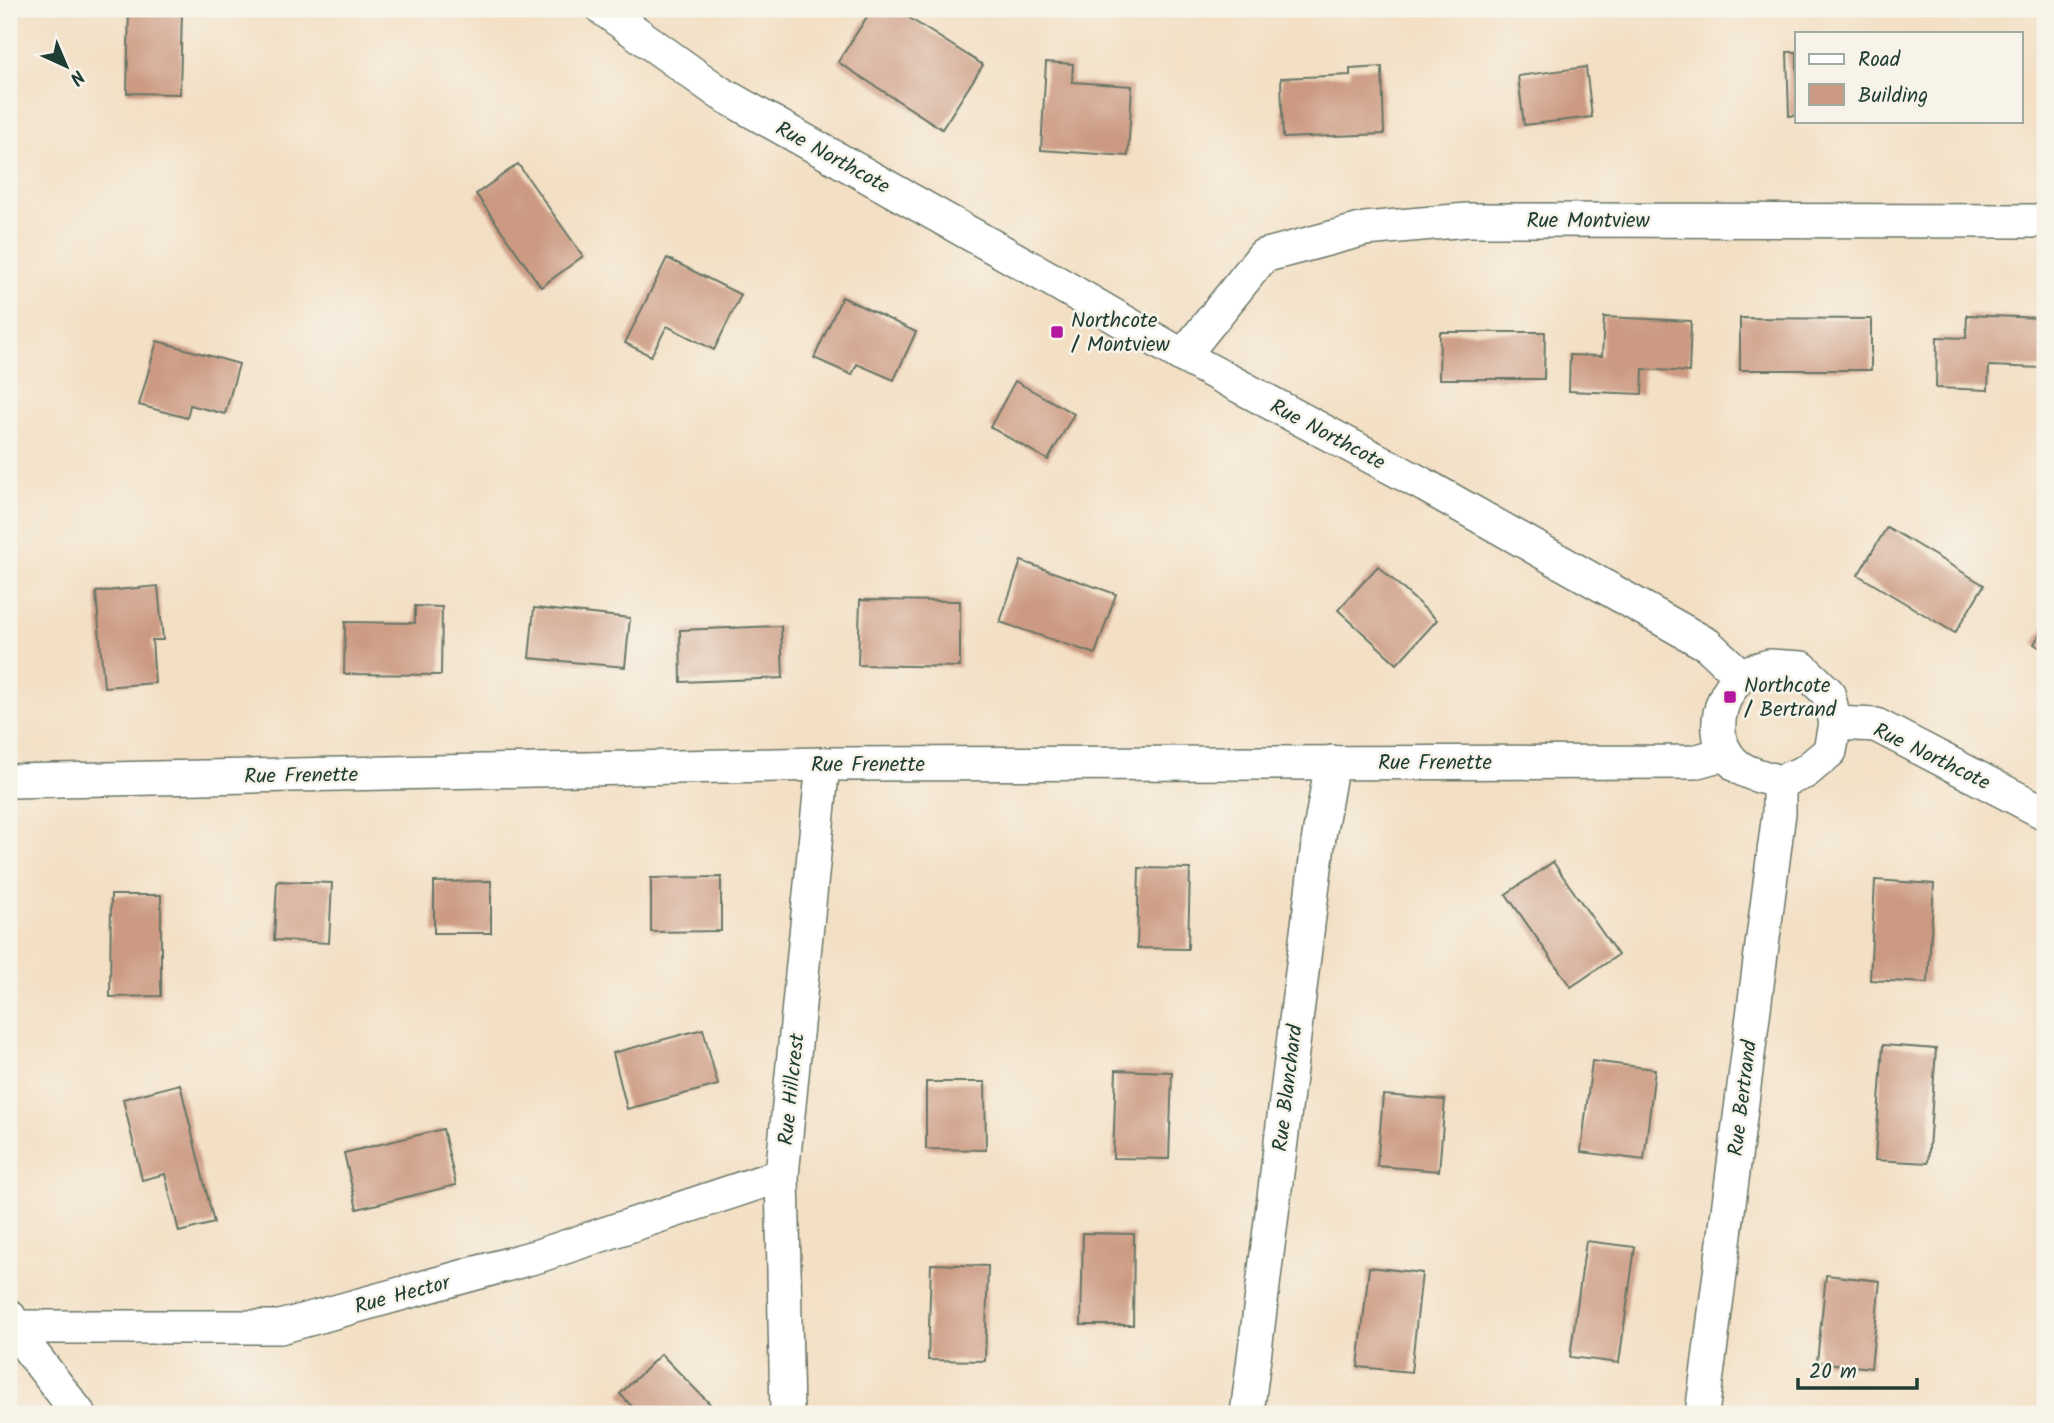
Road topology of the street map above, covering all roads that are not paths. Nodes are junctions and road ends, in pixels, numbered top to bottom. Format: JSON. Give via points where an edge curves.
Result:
{"nodes":[{"id":1,"x":603,"y":9,"type":"edge"},
{"id":2,"x":2045,"y":221,"type":"edge"},
{"id":3,"x":1183,"y":356,"type":"junction"},
{"id":4,"x":1741,"y":676,"type":"junction"},
{"id":5,"x":1835,"y":723,"type":"junction"},
{"id":6,"x":1726,"y":753,"type":"junction"},
{"id":7,"x":1332,"y":762,"type":"junction"},
{"id":8,"x":823,"y":764,"type":"junction"},
{"id":9,"x":9,"y":781,"type":"edge"},
{"id":10,"x":1779,"y":782,"type":"junction"},
{"id":11,"x":2045,"y":813,"type":"edge"},
{"id":12,"x":782,"y":1175,"type":"junction"},
{"id":13,"x":10,"y":1323,"type":"edge"},
{"id":14,"x":79,"y":1414,"type":"edge"},
{"id":15,"x":787,"y":1414,"type":"edge"},
{"id":16,"x":1247,"y":1414,"type":"edge"},
{"id":17,"x":1702,"y":1414,"type":"edge"}],
"edges":[{"from":1,"to":3,"type":"street","name":"Rue Northcote","via":[[720,93]]},
{"from":2,"to":3,"type":"street","name":"Rue Montview","via":[[1467,220],[1365,229],[1263,256]]},
{"from":3,"to":4,"type":"street","name":"Rue Northcote","via":[[1708,645]]},
{"from":4,"to":5,"type":"street","via":[[1769,666],[1802,668],[1828,693]]},
{"from":4,"to":6,"type":"street","via":[[1719,712],[1718,733]]},
{"from":5,"to":10,"type":"street","via":[[1830,751],[1805,772]]},
{"from":5,"to":11,"type":"street","name":"Rue Northcote","via":[[1876,725]]},
{"from":6,"to":7,"type":"street","name":"Rue Frenette","via":[[1694,762]]},
{"from":6,"to":10,"type":"street","via":[[1742,769]]},
{"from":7,"to":8,"type":"street","name":"Rue Frenette"},
{"from":7,"to":16,"type":"street","name":"Rue Blanchard"},
{"from":8,"to":9,"type":"street","name":"Rue Frenette"},
{"from":8,"to":12,"type":"street","name":"Rue Hillcrest"},
{"from":10,"to":17,"type":"street","name":"Rue Bertrand","via":[[1779,813]]},
{"from":12,"to":13,"type":"street","name":"Rue Hector","via":[[538,1256],[281,1327]]},
{"from":12,"to":15,"type":"street","name":"Rue Hillcrest"},
{"from":13,"to":14,"type":"street"}]}
